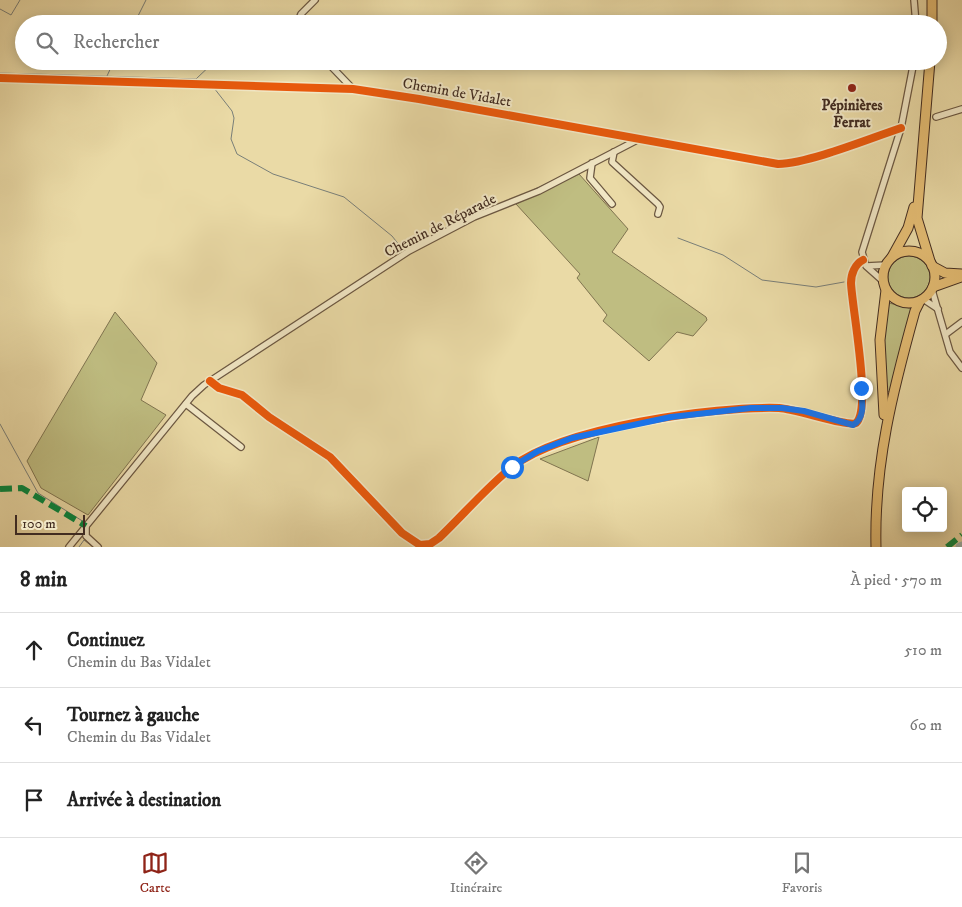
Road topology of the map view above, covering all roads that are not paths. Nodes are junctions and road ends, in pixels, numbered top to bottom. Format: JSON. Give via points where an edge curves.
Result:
{"nodes":[{"id":1,"x":315,"y":0,"type":"edge"},
{"id":2,"x":914,"y":0,"type":"edge"},
{"id":3,"x":932,"y":0,"type":"edge"},
{"id":4,"x":301,"y":15,"type":"edge"},
{"id":5,"x":915,"y":15,"type":"edge"},
{"id":6,"x":932,"y":15,"type":"edge"},
{"id":7,"x":334,"y":70,"type":"edge"},
{"id":8,"x":912,"y":70,"type":"edge"},
{"id":9,"x":929,"y":70,"type":"edge"},
{"id":10,"x":2,"y":78,"type":"edge"},
{"id":11,"x":0,"y":86,"type":"edge"},
{"id":12,"x":353,"y":90,"type":"junction"},
{"id":13,"x":962,"y":109,"type":"edge"},
{"id":14,"x":936,"y":117,"type":"dead end"},
{"id":15,"x":901,"y":128,"type":"junction"},
{"id":16,"x":638,"y":139,"type":"junction"},
{"id":17,"x":614,"y":152,"type":"junction"},
{"id":18,"x":592,"y":163,"type":"junction"},
{"id":19,"x":918,"y":192,"type":"junction"},
{"id":20,"x":612,"y":204,"type":"dead end"},
{"id":21,"x":658,"y":214,"type":"dead end"},
{"id":22,"x":889,"y":262,"type":"junction"},
{"id":23,"x":864,"y":263,"type":"junction"},
{"id":24,"x":931,"y":263,"type":"junction"},
{"id":25,"x":962,"y":275,"type":"edge"},
{"id":26,"x":885,"y":286,"type":"junction"},
{"id":27,"x":933,"y":288,"type":"junction"},
{"id":28,"x":921,"y":300,"type":"junction"},
{"id":29,"x":939,"y":311,"type":"junction"},
{"id":30,"x":962,"y":322,"type":"edge"},
{"id":31,"x":946,"y":334,"type":"junction"},
{"id":32,"x":962,"y":368,"type":"edge"},
{"id":33,"x":210,"y":381,"type":"junction"},
{"id":34,"x":186,"y":404,"type":"junction"},
{"id":35,"x":885,"y":428,"type":"junction"},
{"id":36,"x":241,"y":447,"type":"dead end"},
{"id":37,"x":86,"y":526,"type":"junction"},
{"id":38,"x":68,"y":547,"type":"edge"},
{"id":39,"x":98,"y":547,"type":"edge"},
{"id":40,"x":876,"y":547,"type":"edge"}],
"edges":[{"from":1,"to":4,"type":"street"},
{"from":2,"to":5,"type":"street"},
{"from":3,"to":6,"type":"main road"},
{"from":7,"to":12,"type":"street"},
{"from":8,"to":15,"type":"street"},
{"from":9,"to":19,"type":"main road"},
{"from":10,"to":11,"type":"street"},
{"from":10,"to":12,"type":"street","name":"Chemin de Vidalet"},
{"from":12,"to":16,"type":"street","name":"Chemin de Vidalet"},
{"from":13,"to":14,"type":"street"},
{"from":15,"to":16,"type":"street","name":"Chemin de Vidalet","via":[[778,164]]},
{"from":15,"to":23,"type":"street","via":[[863,245]]},
{"from":16,"to":17,"type":"street","name":"Chemin de Réparade"},
{"from":17,"to":18,"type":"street","name":"Chemin de Réparade"},
{"from":17,"to":21,"type":"street","via":[[612,162],[658,204]]},
{"from":18,"to":20,"type":"street","via":[[590,178]]},
{"from":18,"to":33,"type":"street","name":"Chemin de Réparade","via":[[410,251]]},
{"from":19,"to":22,"type":"main road","via":[[908,228]]},
{"from":19,"to":24,"type":"main road","via":[[920,232]]},
{"from":22,"to":23,"type":"street","via":[[874,267]]},
{"from":22,"to":24,"type":"main road","via":[[906,252],[915,252]]},
{"from":22,"to":26,"type":"main road"},
{"from":23,"to":26,"type":"street"},
{"from":23,"to":33,"type":"street","via":[[855,268],[851,282],[862,395],[861,415],[856,423],[844,424],[795,410],[751,408],[671,417],[572,438],[538,451],[512,467],[430,544],[420,545],[402,533],[330,457],[269,417],[242,394],[219,388]]},
{"from":24,"to":25,"type":"main road","via":[[945,273]]},
{"from":24,"to":27,"type":"main road","via":[[935,276]]},
{"from":25,"to":27,"type":"main road"},
{"from":26,"to":28,"type":"main road","via":[[897,300],[912,303]]},
{"from":26,"to":35,"type":"main road","via":[[880,340]]},
{"from":27,"to":28,"type":"main road"},
{"from":27,"to":29,"type":"street"},
{"from":28,"to":29,"type":"street"},
{"from":28,"to":35,"type":"main road","via":[[915,311]]},
{"from":29,"to":31,"type":"street"},
{"from":30,"to":31,"type":"street"},
{"from":31,"to":32,"type":"street","via":[[952,354]]},
{"from":33,"to":34,"type":"street","name":"Chemin de Réparade"},
{"from":34,"to":36,"type":"street"},
{"from":34,"to":37,"type":"street","name":"Chemin de Réparade"},
{"from":35,"to":40,"type":"main road","via":[[877,499]]},
{"from":37,"to":38,"type":"street","name":"Chemin de Réparade"},
{"from":37,"to":39,"type":"street","via":[[86,536]]}]}
